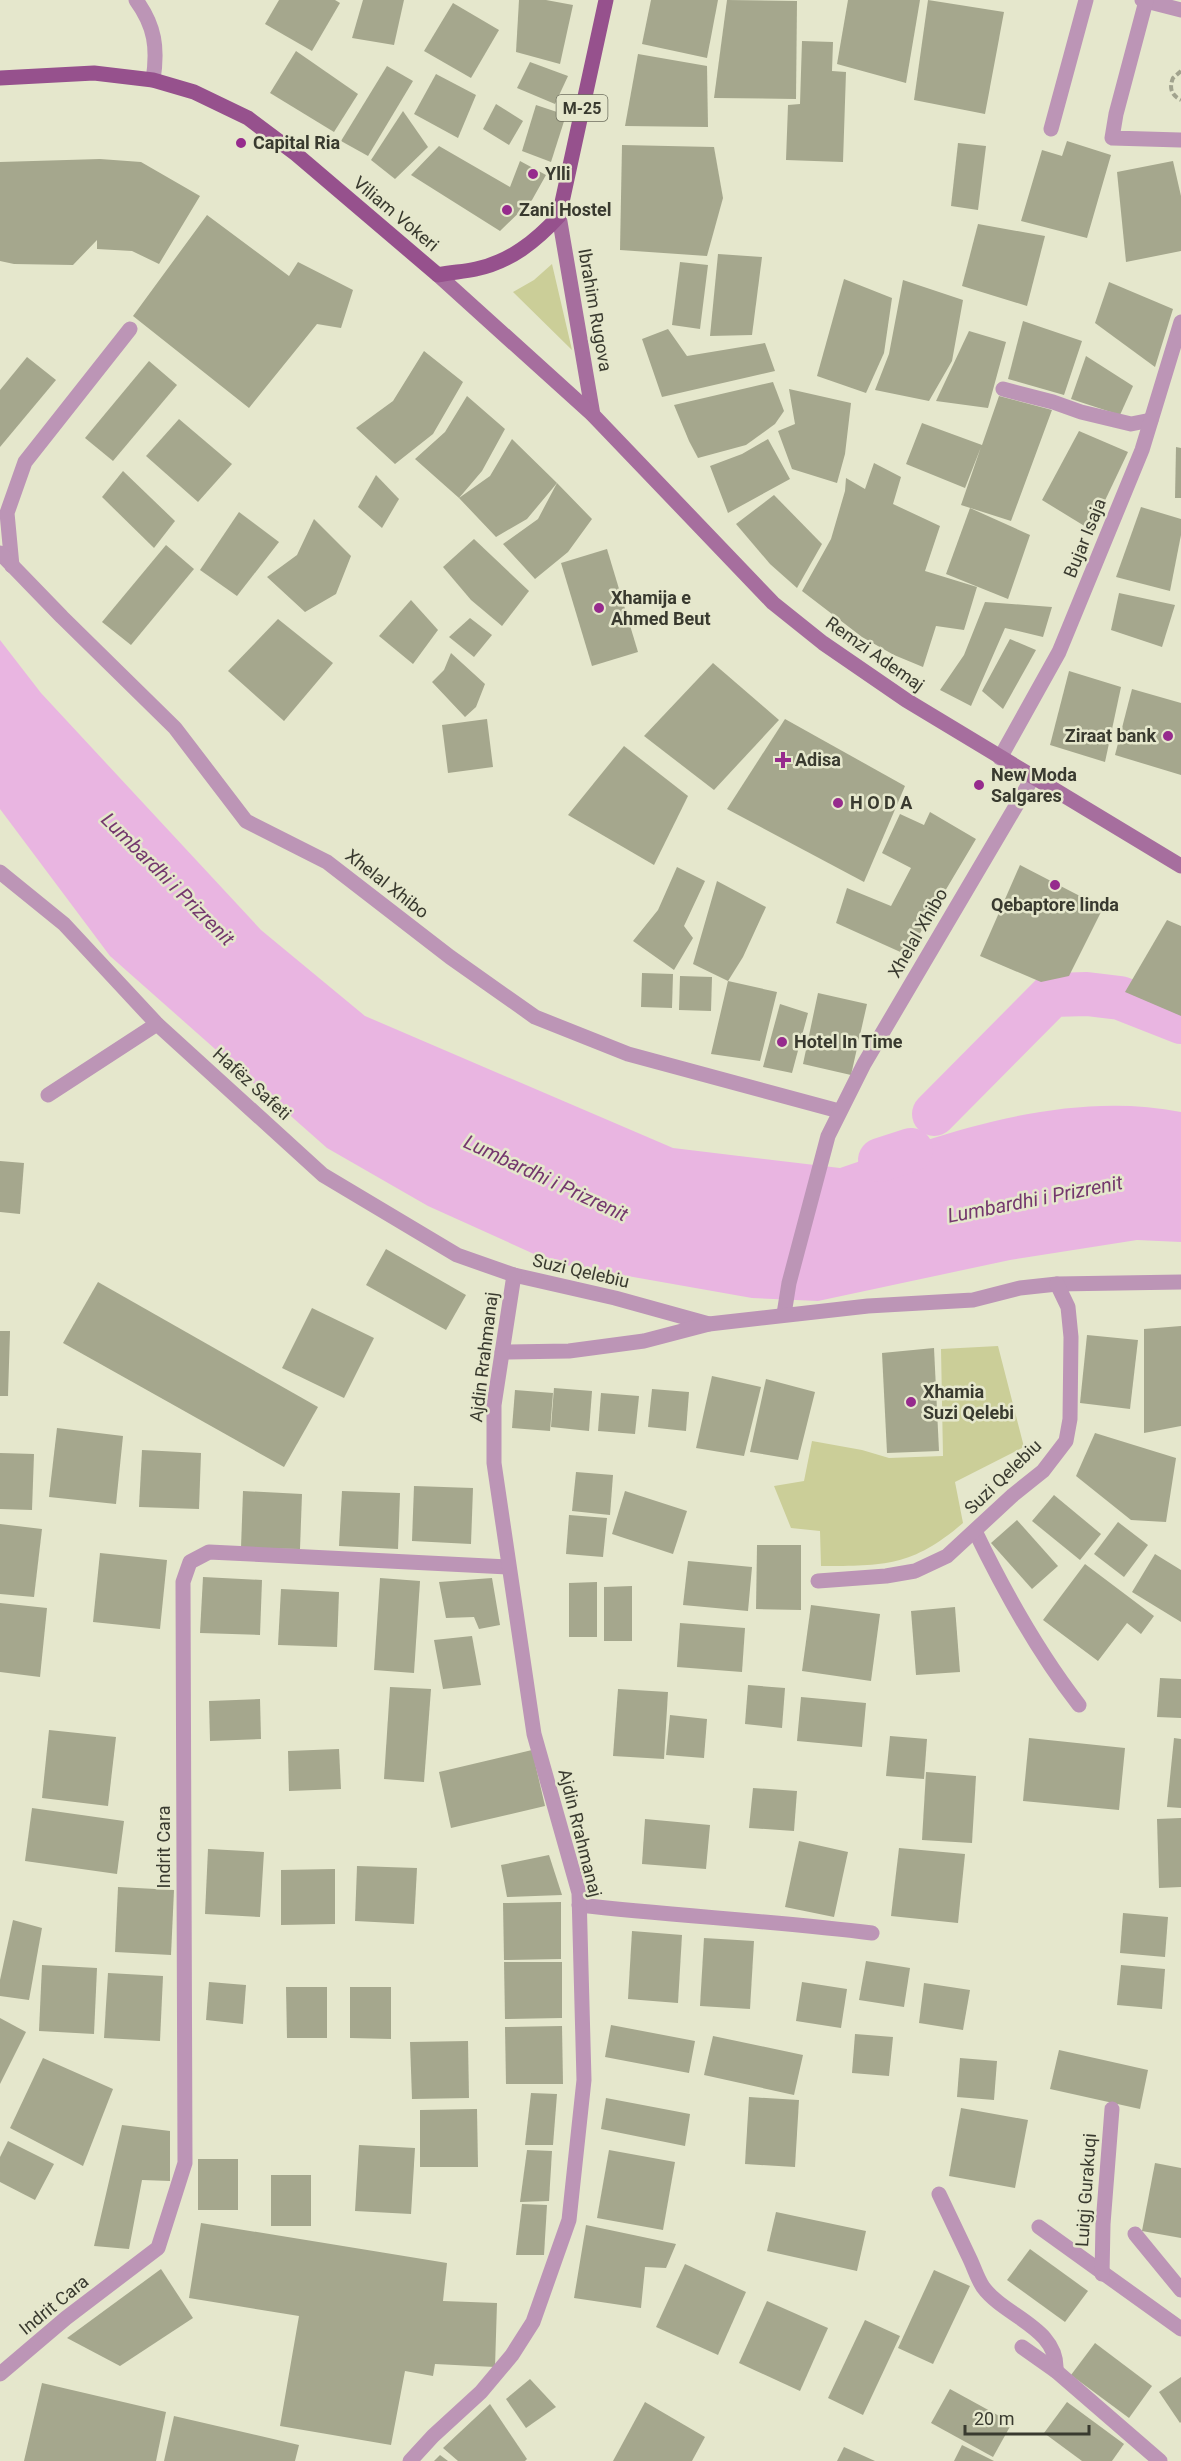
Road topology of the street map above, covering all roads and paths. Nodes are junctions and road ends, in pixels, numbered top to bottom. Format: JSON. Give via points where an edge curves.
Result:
{"nodes":[{"id":1,"x":136,"y":0,"type":"edge"},
{"id":2,"x":606,"y":0,"type":"edge"},
{"id":3,"x":1086,"y":0,"type":"edge"},
{"id":4,"x":1144,"y":0,"type":"edge"},
{"id":5,"x":1181,"y":10,"type":"edge"},
{"id":6,"x":1181,"y":71,"type":"edge"},
{"id":7,"x":0,"y":78,"type":"edge"},
{"id":8,"x":153,"y":80,"type":"junction"},
{"id":9,"x":1181,"y":100,"type":"edge"},
{"id":10,"x":1051,"y":129,"type":"dead end"},
{"id":11,"x":1180,"y":140,"type":"edge"},
{"id":12,"x":559,"y":216,"type":"junction"},
{"id":13,"x":438,"y":275,"type":"junction"},
{"id":14,"x":1181,"y":322,"type":"edge"},
{"id":15,"x":130,"y":329,"type":"dead end"},
{"id":16,"x":1003,"y":389,"type":"dead end"},
{"id":17,"x":593,"y":415,"type":"junction"},
{"id":18,"x":1151,"y":420,"type":"junction"},
{"id":19,"x":0,"y":553,"type":"edge"},
{"id":20,"x":12,"y":566,"type":"junction"},
{"id":21,"x":1000,"y":758,"type":"junction"},
{"id":22,"x":1033,"y":777,"type":"junction"},
{"id":23,"x":1181,"y":866,"type":"edge"},
{"id":24,"x":0,"y":872,"type":"edge"},
{"id":25,"x":157,"y":1024,"type":"junction"},
{"id":26,"x":48,"y":1095,"type":"dead end"},
{"id":27,"x":839,"y":1111,"type":"junction"},
{"id":28,"x":514,"y":1275,"type":"junction"},
{"id":29,"x":1181,"y":1282,"type":"edge"},
{"id":30,"x":1057,"y":1284,"type":"junction"},
{"id":31,"x":784,"y":1314,"type":"junction"},
{"id":32,"x":709,"y":1324,"type":"junction"},
{"id":33,"x":502,"y":1352,"type":"junction"},
{"id":34,"x":975,"y":1531,"type":"junction"},
{"id":35,"x":508,"y":1567,"type":"junction"},
{"id":36,"x":818,"y":1581,"type":"dead end"},
{"id":37,"x":1079,"y":1705,"type":"dead end"},
{"id":38,"x":579,"y":1905,"type":"junction"},
{"id":39,"x":872,"y":1933,"type":"dead end"},
{"id":40,"x":1112,"y":2109,"type":"dead end"},
{"id":41,"x":939,"y":2194,"type":"dead end"},
{"id":42,"x":1039,"y":2227,"type":"dead end"},
{"id":43,"x":1135,"y":2234,"type":"dead end"},
{"id":44,"x":1102,"y":2274,"type":"junction"},
{"id":45,"x":1181,"y":2290,"type":"edge"},
{"id":46,"x":1181,"y":2329,"type":"edge"},
{"id":47,"x":1022,"y":2347,"type":"dead end"},
{"id":48,"x":1056,"y":2371,"type":"junction"},
{"id":49,"x":0,"y":2374,"type":"edge"},
{"id":50,"x":410,"y":2461,"type":"edge"},
{"id":51,"x":1160,"y":2461,"type":"edge"}],
"edges":[{"from":1,"to":8,"type":"street","via":[[154,35],[157,57]]},
{"from":2,"to":12,"type":"main road","name":"Ibrahim Rugova","number":"M-25"},
{"from":3,"to":10,"type":"street"},
{"from":4,"to":5,"type":"street"},
{"from":4,"to":11,"type":"street","via":[[1112,138]]},
{"from":6,"to":9,"type":"path","via":[[1170,87]]},
{"from":7,"to":8,"type":"main road","name":"Viliam Vokeri","via":[[94,73]]},
{"from":8,"to":13,"type":"main road","name":"Viliam Vokeri","via":[[194,92],[248,118]]},
{"from":12,"to":13,"type":"main road","name":"Viliam Vokeri","via":[[509,259]]},
{"from":12,"to":17,"type":"main road","name":"Ibrahim Rugova"},
{"from":13,"to":17,"type":"main road","name":"Viliam Vokeri"},
{"from":14,"to":18,"type":"street","name":"Bujar Isaja"},
{"from":15,"to":20,"type":"street","via":[[25,462],[7,513]]},
{"from":16,"to":18,"type":"street","via":[[1131,424]]},
{"from":17,"to":21,"type":"main road","name":"Remzi Ademaj","via":[[773,603],[906,700]]},
{"from":18,"to":21,"type":"street","name":"Bujar Isaja","via":[[1059,652]]},
{"from":19,"to":20,"type":"street","name":"Xhelal Xhibo"},
{"from":20,"to":27,"type":"street","name":"Xhelal Xhibo","via":[[175,728],[246,821],[327,862],[535,1017],[628,1054]]},
{"from":21,"to":22,"type":"main road","name":"Remzi Ademaj"},
{"from":22,"to":23,"type":"main road","name":"Remzi Ademaj"},
{"from":22,"to":27,"type":"street","name":"Xhelal Xhibo"},
{"from":24,"to":25,"type":"street","name":"Hafëz Safeti","via":[[64,924]]},
{"from":25,"to":26,"type":"street"},
{"from":25,"to":28,"type":"street","name":"Hafëz Safeti","via":[[323,1175],[457,1255]]},
{"from":27,"to":31,"type":"street","name":"Xhelal Xhibo","via":[[828,1136]]},
{"from":28,"to":32,"type":"street","name":"Suzi Qelebiu"},
{"from":28,"to":33,"type":"street","name":"Ajdin Rrahmanaj"},
{"from":29,"to":30,"type":"street","name":"Suzi Qelebiu"},
{"from":30,"to":31,"type":"street","name":"Suzi Qelebiu","via":[[973,1300]]},
{"from":30,"to":34,"type":"street","name":"Suzi Qelebiu","via":[[1068,1307],[1071,1337],[1066,1441],[1043,1471]]},
{"from":31,"to":32,"type":"street","name":"Suzi Qelebiu"},
{"from":32,"to":33,"type":"street","name":"Suzi Qelebiu","via":[[644,1341],[569,1351]]},
{"from":33,"to":35,"type":"street","name":"Ajdin Rrahmanaj","via":[[494,1405],[494,1463]]},
{"from":34,"to":36,"type":"street","name":"Suzi Qelebiu","via":[[947,1556],[915,1571]]},
{"from":34,"to":37,"type":"street","via":[[1002,1588],[1048,1665]]},
{"from":35,"to":38,"type":"street","name":"Ajdin Rrahmanaj","via":[[534,1734],[579,1893]]},
{"from":35,"to":49,"type":"street","name":"Indrit Cara","via":[[209,1552],[190,1562],[183,1582],[185,2163],[158,2248]]},
{"from":38,"to":39,"type":"street"},
{"from":38,"to":50,"type":"street","name":"Ajdin Rrahmanaj","via":[[584,2080],[568,2220],[533,2322],[512,2355]]},
{"from":40,"to":44,"type":"street","name":"Luigj Gurakuqi"},
{"from":41,"to":48,"type":"street","via":[[983,2287],[1051,2344],[1057,2359]]},
{"from":42,"to":44,"type":"street","name":"Luigj Gurakuqi"},
{"from":43,"to":45,"type":"street"},
{"from":44,"to":46,"type":"street","name":"Luigj Gurakuqi"},
{"from":47,"to":48,"type":"street"},
{"from":48,"to":51,"type":"street"}]}
